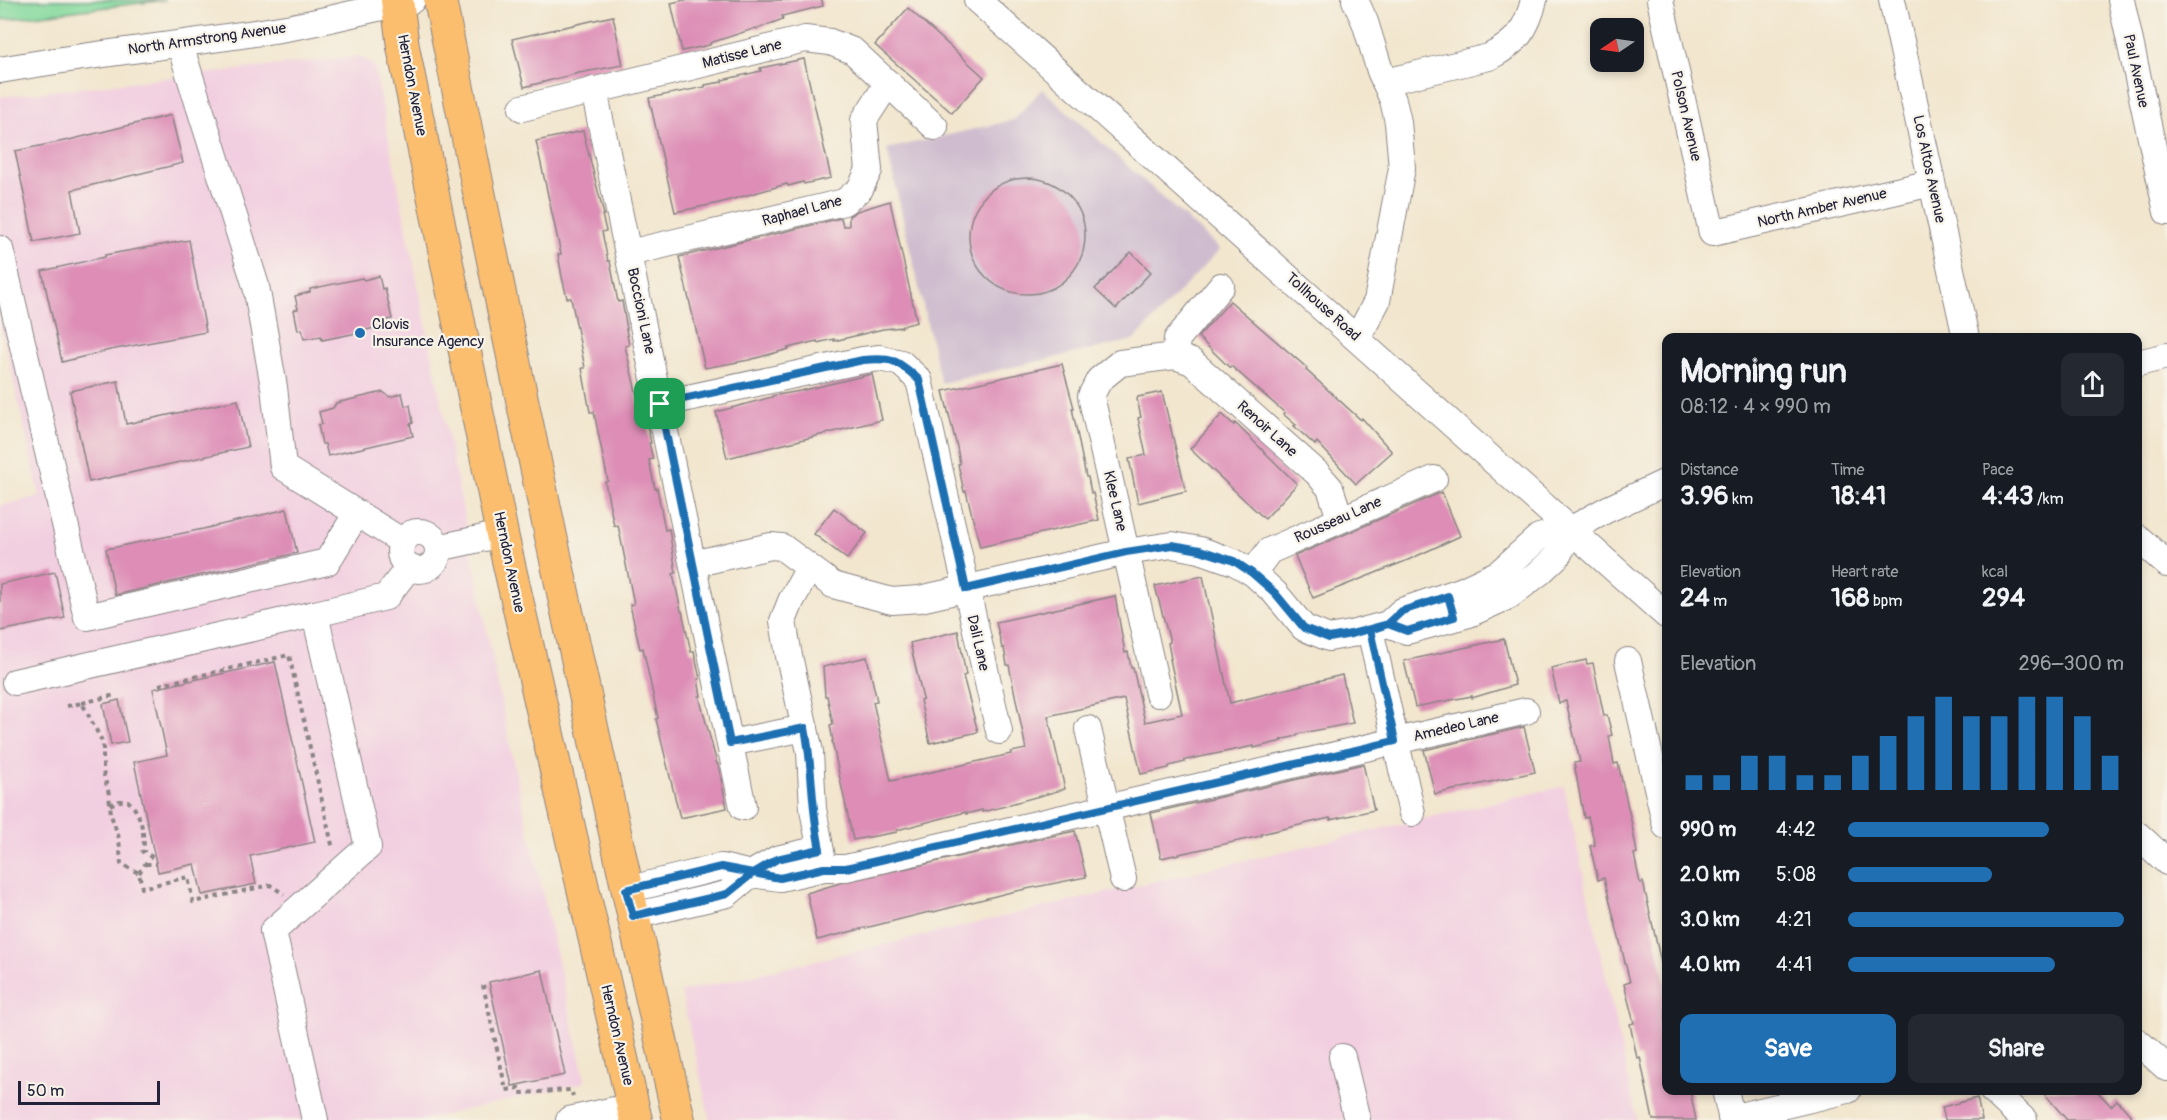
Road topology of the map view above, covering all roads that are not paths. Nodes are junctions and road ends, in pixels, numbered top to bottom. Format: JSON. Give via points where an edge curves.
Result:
{"nodes":[{"id":1,"x":440,"y":0,"type":"edge"},
{"id":2,"x":977,"y":0,"type":"edge"},
{"id":3,"x":1355,"y":0,"type":"edge"},
{"id":4,"x":1534,"y":0,"type":"edge"},
{"id":5,"x":1660,"y":0,"type":"edge"},
{"id":6,"x":1892,"y":0,"type":"edge"},
{"id":7,"x":2121,"y":0,"type":"edge"},
{"id":8,"x":402,"y":1,"type":"edge"},
{"id":9,"x":180,"y":45,"type":"junction"},
{"id":10,"x":0,"y":70,"type":"edge"},
{"id":11,"x":1384,"y":82,"type":"junction"},
{"id":12,"x":888,"y":83,"type":"junction"},
{"id":13,"x":594,"y":90,"type":"junction"},
{"id":14,"x":522,"y":108,"type":"dead end"},
{"id":15,"x":935,"y":127,"type":"dead end"},
{"id":16,"x":1932,"y":183,"type":"junction"},
{"id":17,"x":2167,"y":212,"type":"edge"},
{"id":18,"x":1712,"y":233,"type":"joint"},
{"id":19,"x":0,"y":249,"type":"edge"},
{"id":20,"x":629,"y":253,"type":"junction"},
{"id":21,"x":1221,"y":286,"type":"dead end"},
{"id":22,"x":1965,"y":333,"type":"edge"},
{"id":23,"x":1358,"y":338,"type":"junction"},
{"id":24,"x":1175,"y":356,"type":"junction"},
{"id":25,"x":2167,"y":356,"type":"edge"},
{"id":26,"x":2142,"y":362,"type":"edge"},
{"id":27,"x":660,"y":404,"type":"junction"},
{"id":28,"x":1434,"y":480,"type":"dead end"},
{"id":29,"x":1662,"y":485,"type":"edge"},
{"id":30,"x":357,"y":513,"type":"junction"},
{"id":31,"x":1340,"y":518,"type":"junction"},
{"id":32,"x":1572,"y":529,"type":"junction"},
{"id":33,"x":502,"y":534,"type":"junction"},
{"id":34,"x":403,"y":542,"type":"junction"},
{"id":35,"x":2142,"y":542,"type":"edge"},
{"id":36,"x":438,"y":548,"type":"junction"},
{"id":37,"x":1126,"y":552,"type":"junction"},
{"id":38,"x":693,"y":564,"type":"junction"},
{"id":39,"x":2167,"y":564,"type":"edge"},
{"id":40,"x":409,"y":567,"type":"junction"},
{"id":41,"x":808,"y":568,"type":"junction"},
{"id":42,"x":1252,"y":573,"type":"junction"},
{"id":43,"x":966,"y":589,"type":"junction"},
{"id":44,"x":516,"y":596,"type":"junction"},
{"id":45,"x":1662,"y":611,"type":"edge"},
{"id":46,"x":315,"y":614,"type":"junction"},
{"id":47,"x":1379,"y":627,"type":"junction"},
{"id":48,"x":1628,"y":661,"type":"dead end"},
{"id":49,"x":15,"y":682,"type":"dead end"},
{"id":50,"x":1158,"y":694,"type":"dead end"},
{"id":51,"x":1526,"y":711,"type":"dead end"},
{"id":52,"x":805,"y":728,"type":"junction"},
{"id":53,"x":1088,"y":729,"type":"dead end"},
{"id":54,"x":999,"y":730,"type":"dead end"},
{"id":55,"x":1395,"y":741,"type":"junction"},
{"id":56,"x":730,"y":743,"type":"junction"},
{"id":57,"x":743,"y":807,"type":"dead end"},
{"id":58,"x":1107,"y":808,"type":"junction"},
{"id":59,"x":1662,"y":809,"type":"edge"},
{"id":60,"x":1412,"y":813,"type":"dead end"},
{"id":61,"x":2142,"y":839,"type":"edge"},
{"id":62,"x":822,"y":859,"type":"junction"},
{"id":63,"x":2167,"y":862,"type":"edge"},
{"id":64,"x":1123,"y":879,"type":"dead end"},
{"id":65,"x":630,"y":903,"type":"junction"},
{"id":66,"x":2142,"y":1045,"type":"edge"},
{"id":67,"x":1342,"y":1057,"type":"dead end"},
{"id":68,"x":2167,"y":1068,"type":"edge"},
{"id":69,"x":1726,"y":1095,"type":"edge"},
{"id":70,"x":1828,"y":1095,"type":"edge"},
{"id":71,"x":1997,"y":1095,"type":"edge"},
{"id":72,"x":571,"y":1108,"type":"edge"},
{"id":73,"x":642,"y":1115,"type":"edge"},
{"id":74,"x":1731,"y":1119,"type":"edge"},
{"id":75,"x":315,"y":1120,"type":"edge"},
{"id":76,"x":679,"y":1120,"type":"edge"},
{"id":77,"x":1357,"y":1120,"type":"edge"},
{"id":78,"x":2024,"y":1120,"type":"edge"}],
"edges":[{"from":1,"to":65,"type":"main road"},
{"from":2,"to":23,"type":"street","name":"Tollhouse Road"},
{"from":3,"to":11,"type":"street"},
{"from":4,"to":11,"type":"street","via":[[1529,21],[1504,49],[1489,57]]},
{"from":5,"to":18,"type":"street","name":"Polson Avenue"},
{"from":6,"to":16,"type":"street","name":"Los Altos Avenue"},
{"from":7,"to":17,"type":"street","name":"Paul Avenue"},
{"from":8,"to":9,"type":"street","name":"North Armstrong Avenue","via":[[289,27]]},
{"from":8,"to":33,"type":"main road","name":"Herndon Avenue","via":[[406,58]]},
{"from":9,"to":10,"type":"street","name":"North Armstrong Avenue"},
{"from":9,"to":30,"type":"street","via":[[256,286],[283,467]]},
{"from":11,"to":23,"type":"street","via":[[1398,122],[1402,168],[1377,301]]},
{"from":12,"to":13,"type":"street","name":"Matisse Lane","via":[[853,51],[830,42],[805,39]]},
{"from":12,"to":15,"type":"street","name":"Matisse Lane"},
{"from":12,"to":20,"type":"street","name":"Raphael Lane","via":[[864,120],[870,170],[860,189],[844,202]]},
{"from":13,"to":14,"type":"street","name":"Matisse Lane"},
{"from":13,"to":20,"type":"street","name":"Boccioni Lane"},
{"from":16,"to":18,"type":"street","name":"North Amber Avenue"},
{"from":16,"to":22,"type":"street","name":"Los Altos Avenue"},
{"from":19,"to":30,"type":"street","via":[[87,617],[327,562]]},
{"from":20,"to":27,"type":"street","name":"Boccioni Lane"},
{"from":21,"to":24,"type":"street","via":[[1177,339]]},
{"from":23,"to":32,"type":"street","name":"Tollhouse Road"},
{"from":24,"to":31,"type":"street","name":"Renoir Lane","via":[[1192,362],[1317,473],[1330,488]]},
{"from":24,"to":37,"type":"street","name":"Klee Lane","via":[[1120,363],[1099,380],[1091,396]]},
{"from":25,"to":26,"type":"street"},
{"from":27,"to":38,"type":"street","name":"Boccioni Lane"},
{"from":27,"to":43,"type":"street","name":"Dali Lane","via":[[863,360],[880,358],[902,363],[919,380]]},
{"from":28,"to":31,"type":"street","name":"Rousseau Lane"},
{"from":29,"to":32,"type":"street"},
{"from":30,"to":34,"type":"street"},
{"from":31,"to":42,"type":"street","name":"Rousseau Lane","via":[[1269,551]]},
{"from":32,"to":45,"type":"street","name":"Tollhouse Road"},
{"from":32,"to":47,"type":"street","via":[[1539,537],[1499,573],[1451,607],[1407,631]]},
{"from":33,"to":36,"type":"street"},
{"from":33,"to":44,"type":"main road","name":"Herndon Avenue"},
{"from":34,"to":36,"type":"street","via":[[409,535],[421,532],[432,537]]},
{"from":34,"to":40,"type":"street","via":[[401,557]]},
{"from":35,"to":39,"type":"street"},
{"from":36,"to":40,"type":"street","via":[[436,560],[427,569]]},
{"from":37,"to":42,"type":"street","via":[[1172,545],[1234,561]]},
{"from":37,"to":43,"type":"street"},
{"from":37,"to":50,"type":"street","name":"Klee Lane"},
{"from":38,"to":41,"type":"street","via":[[771,546],[782,547]]},
{"from":38,"to":56,"type":"street","name":"Boccioni Lane"},
{"from":40,"to":46,"type":"street","via":[[386,597]]},
{"from":41,"to":43,"type":"street","via":[[833,585],[892,602]]},
{"from":41,"to":52,"type":"street","via":[[783,621]]},
{"from":42,"to":47,"type":"street","via":[[1304,628],[1329,638]]},
{"from":43,"to":54,"type":"street","name":"Dali Lane"},
{"from":44,"to":65,"type":"main road","via":[[568,734],[602,890],[620,912]]},
{"from":44,"to":73,"type":"main road","name":"Herndon Avenue"},
{"from":46,"to":49,"type":"street"},
{"from":46,"to":75,"type":"street","via":[[368,847],[273,931]]},
{"from":47,"to":55,"type":"street"},
{"from":48,"to":59,"type":"street"},
{"from":51,"to":55,"type":"street","name":"Amedeo Lane"},
{"from":52,"to":56,"type":"street"},
{"from":52,"to":62,"type":"street"},
{"from":53,"to":58,"type":"street"},
{"from":55,"to":58,"type":"street","name":"Amedeo Lane"},
{"from":55,"to":60,"type":"street"},
{"from":56,"to":57,"type":"street","name":"Boccioni Lane"},
{"from":58,"to":62,"type":"street","name":"Amedeo Lane","via":[[846,868]]},
{"from":58,"to":64,"type":"street"},
{"from":61,"to":63,"type":"street"},
{"from":62,"to":65,"type":"street","name":"Amedeo Lane","via":[[780,878],[752,874],[727,894]]},
{"from":65,"to":76,"type":"main road"},
{"from":66,"to":68,"type":"street"},
{"from":67,"to":77,"type":"street"},
{"from":69,"to":74,"type":"street"},
{"from":70,"to":74,"type":"street"},
{"from":71,"to":78,"type":"street"},
{"from":72,"to":73,"type":"street"}]}
